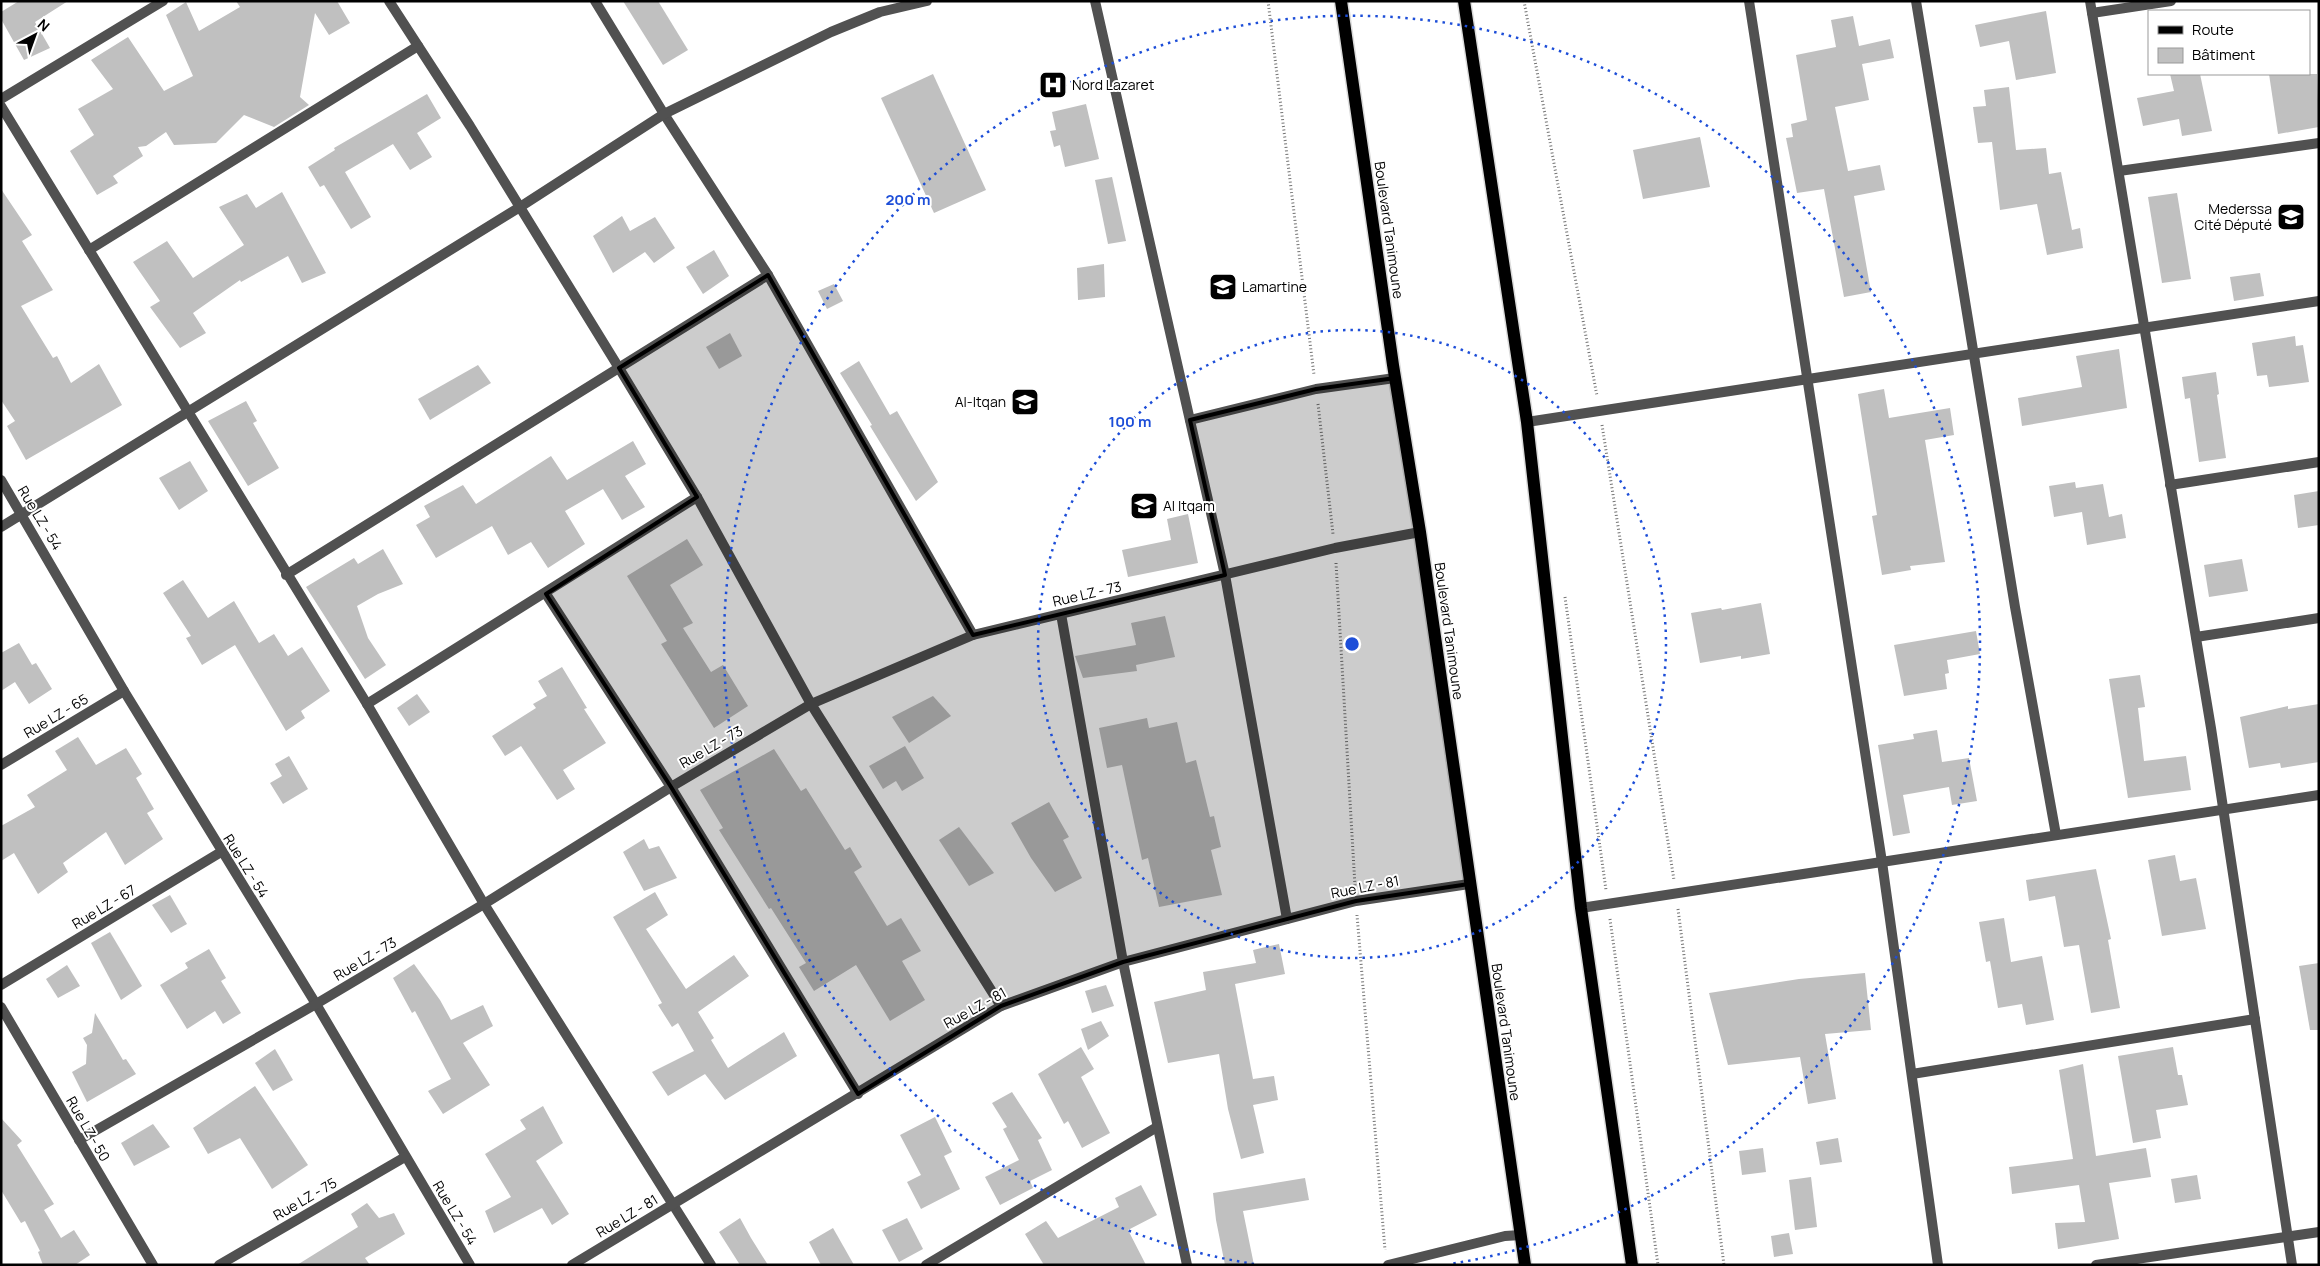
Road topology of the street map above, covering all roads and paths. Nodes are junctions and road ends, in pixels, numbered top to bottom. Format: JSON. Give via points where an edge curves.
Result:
{"nodes":[{"id":1,"x":163,"y":1,"type":"edge"},
{"id":2,"x":389,"y":1,"type":"edge"},
{"id":3,"x":595,"y":1,"type":"edge"},
{"id":4,"x":927,"y":1,"type":"edge"},
{"id":5,"x":1095,"y":1,"type":"edge"},
{"id":6,"x":1268,"y":1,"type":"edge"},
{"id":7,"x":1341,"y":1,"type":"edge"},
{"id":8,"x":1464,"y":1,"type":"edge"},
{"id":9,"x":1524,"y":1,"type":"edge"},
{"id":10,"x":1749,"y":1,"type":"edge"},
{"id":11,"x":1916,"y":1,"type":"edge"},
{"id":12,"x":2090,"y":1,"type":"edge"},
{"id":13,"x":2171,"y":1,"type":"edge"},
{"id":14,"x":2092,"y":13,"type":"junction"},
{"id":15,"x":418,"y":46,"type":"junction"},
{"id":16,"x":1,"y":99,"type":"edge"},
{"id":17,"x":1,"y":106,"type":"edge"},
{"id":18,"x":664,"y":114,"type":"junction"},
{"id":19,"x":2319,"y":143,"type":"edge"},
{"id":20,"x":2119,"y":171,"type":"junction"},
{"id":21,"x":520,"y":208,"type":"junction"},
{"id":22,"x":89,"y":250,"type":"junction"},
{"id":23,"x":768,"y":275,"type":"junction"},
{"id":24,"x":2319,"y":300,"type":"edge"},
{"id":25,"x":2144,"y":327,"type":"junction"},
{"id":26,"x":1974,"y":353,"type":"junction"},
{"id":27,"x":619,"y":368,"type":"junction"},
{"id":28,"x":1395,"y":378,"type":"junction"},
{"id":29,"x":1806,"y":379,"type":"junction"},
{"id":30,"x":1316,"y":389,"type":"junction"},
{"id":31,"x":1599,"y":410,"type":"junction"},
{"id":32,"x":188,"y":414,"type":"junction"},
{"id":33,"x":1190,"y":420,"type":"junction"},
{"id":34,"x":1527,"y":422,"type":"junction"},
{"id":35,"x":2319,"y":462,"type":"edge"},
{"id":36,"x":1,"y":480,"type":"edge"},
{"id":37,"x":2170,"y":485,"type":"junction"},
{"id":38,"x":697,"y":497,"type":"junction"},
{"id":39,"x":22,"y":514,"type":"junction"},
{"id":40,"x":1,"y":527,"type":"edge"},
{"id":41,"x":1420,"y":532,"type":"junction"},
{"id":42,"x":1335,"y":548,"type":"junction"},
{"id":43,"x":286,"y":575,"type":"junction"},
{"id":44,"x":1225,"y":575,"type":"junction"},
{"id":45,"x":1564,"y":588,"type":"dead end"},
{"id":46,"x":546,"y":594,"type":"junction"},
{"id":47,"x":1061,"y":614,"type":"junction"},
{"id":48,"x":2319,"y":618,"type":"edge"},
{"id":49,"x":973,"y":635,"type":"junction"},
{"id":50,"x":2196,"y":637,"type":"junction"},
{"id":51,"x":124,"y":691,"type":"junction"},
{"id":52,"x":366,"y":704,"type":"junction"},
{"id":53,"x":811,"y":704,"type":"junction"},
{"id":54,"x":1,"y":765,"type":"edge"},
{"id":55,"x":671,"y":787,"type":"junction"},
{"id":56,"x":2319,"y":795,"type":"edge"},
{"id":57,"x":2223,"y":809,"type":"junction"},
{"id":58,"x":2056,"y":835,"type":"junction"},
{"id":59,"x":222,"y":852,"type":"junction"},
{"id":60,"x":1882,"y":862,"type":"junction"},
{"id":61,"x":1469,"y":884,"type":"junction"},
{"id":62,"x":1676,"y":893,"type":"junction"},
{"id":63,"x":1356,"y":901,"type":"junction"},
{"id":64,"x":484,"y":904,"type":"junction"},
{"id":65,"x":1608,"y":904,"type":"junction"},
{"id":66,"x":1581,"y":908,"type":"junction"},
{"id":67,"x":1287,"y":919,"type":"junction"},
{"id":68,"x":1123,"y":962,"type":"junction"},
{"id":69,"x":1,"y":985,"type":"edge"},
{"id":70,"x":316,"y":1004,"type":"junction"},
{"id":71,"x":1000,"y":1006,"type":"junction"},
{"id":72,"x":1,"y":1007,"type":"edge"},
{"id":73,"x":2255,"y":1018,"type":"junction"},
{"id":74,"x":1912,"y":1074,"type":"junction"},
{"id":75,"x":858,"y":1094,"type":"junction"},
{"id":76,"x":1156,"y":1127,"type":"junction"},
{"id":77,"x":79,"y":1140,"type":"junction"},
{"id":78,"x":405,"y":1157,"type":"junction"},
{"id":79,"x":674,"y":1204,"type":"junction"},
{"id":80,"x":2319,"y":1232,"type":"edge"},
{"id":81,"x":1521,"y":1235,"type":"junction"},
{"id":82,"x":2287,"y":1237,"type":"junction"},
{"id":83,"x":1387,"y":1260,"type":"edge"},
{"id":84,"x":153,"y":1265,"type":"edge"},
{"id":85,"x":219,"y":1265,"type":"edge"},
{"id":86,"x":470,"y":1265,"type":"edge"},
{"id":87,"x":572,"y":1265,"type":"edge"},
{"id":88,"x":711,"y":1265,"type":"edge"},
{"id":89,"x":926,"y":1265,"type":"edge"},
{"id":90,"x":1187,"y":1265,"type":"edge"},
{"id":91,"x":1525,"y":1265,"type":"edge"},
{"id":92,"x":1632,"y":1265,"type":"edge"},
{"id":93,"x":1658,"y":1265,"type":"edge"},
{"id":94,"x":1724,"y":1265,"type":"edge"},
{"id":95,"x":1938,"y":1265,"type":"edge"},
{"id":96,"x":2096,"y":1265,"type":"edge"},
{"id":97,"x":2292,"y":1265,"type":"edge"}],
"edges":[{"from":1,"to":16,"type":"street"},
{"from":2,"to":15,"type":"street"},
{"from":3,"to":18,"type":"street"},
{"from":4,"to":18,"type":"street","via":[[880,12],[831,32]]},
{"from":5,"to":33,"type":"street"},
{"from":6,"to":30,"type":"path"},
{"from":7,"to":28,"type":"main road","name":"Boulevard Tanimoune"},
{"from":8,"to":34,"type":"main road"},
{"from":9,"to":31,"type":"path"},
{"from":10,"to":29,"type":"street"},
{"from":11,"to":26,"type":"street"},
{"from":12,"to":14,"type":"street"},
{"from":13,"to":14,"type":"street"},
{"from":14,"to":20,"type":"street"},
{"from":15,"to":21,"type":"street"},
{"from":15,"to":22,"type":"street"},
{"from":17,"to":22,"type":"street"},
{"from":18,"to":21,"type":"street"},
{"from":18,"to":23,"type":"street"},
{"from":19,"to":20,"type":"street"},
{"from":20,"to":25,"type":"street"},
{"from":21,"to":27,"type":"street"},
{"from":21,"to":32,"type":"street"},
{"from":22,"to":32,"type":"street"},
{"from":23,"to":27,"type":"street"},
{"from":23,"to":49,"type":"street"},
{"from":24,"to":25,"type":"street"},
{"from":25,"to":26,"type":"street"},
{"from":25,"to":37,"type":"street"},
{"from":26,"to":29,"type":"street"},
{"from":26,"to":58,"type":"street"},
{"from":27,"to":38,"type":"street"},
{"from":27,"to":43,"type":"street"},
{"from":28,"to":30,"type":"street"},
{"from":28,"to":41,"type":"main road","name":"Boulevard Tanimoune"},
{"from":29,"to":31,"type":"street"},
{"from":29,"to":60,"type":"street"},
{"from":30,"to":33,"type":"street"},
{"from":30,"to":42,"type":"path"},
{"from":31,"to":34,"type":"street"},
{"from":31,"to":62,"type":"path"},
{"from":32,"to":39,"type":"street"},
{"from":32,"to":43,"type":"street"},
{"from":33,"to":44,"type":"street"},
{"from":34,"to":66,"type":"main road"},
{"from":35,"to":37,"type":"street"},
{"from":36,"to":39,"type":"street","name":"Rue LZ - 54"},
{"from":37,"to":50,"type":"street"},
{"from":38,"to":46,"type":"street"},
{"from":38,"to":53,"type":"street"},
{"from":39,"to":40,"type":"street"},
{"from":39,"to":51,"type":"street","name":"Rue LZ - 54"},
{"from":41,"to":42,"type":"street","name":"Rue LZ - 73"},
{"from":41,"to":61,"type":"main road","name":"Boulevard Tanimoune"},
{"from":42,"to":44,"type":"street","name":"Rue LZ - 73"},
{"from":42,"to":63,"type":"path"},
{"from":43,"to":52,"type":"street"},
{"from":44,"to":47,"type":"street","name":"Rue LZ - 73"},
{"from":44,"to":67,"type":"street"},
{"from":45,"to":65,"type":"path"},
{"from":46,"to":52,"type":"street"},
{"from":46,"to":55,"type":"street"},
{"from":47,"to":49,"type":"street","name":"Rue LZ - 73"},
{"from":47,"to":68,"type":"street"},
{"from":48,"to":50,"type":"street"},
{"from":49,"to":53,"type":"street","name":"Rue LZ - 73"},
{"from":50,"to":57,"type":"street"},
{"from":51,"to":54,"type":"street","name":"Rue LZ - 65"},
{"from":51,"to":59,"type":"street","name":"Rue LZ - 54"},
{"from":52,"to":64,"type":"street"},
{"from":53,"to":55,"type":"street","name":"Rue LZ - 73"},
{"from":53,"to":71,"type":"street"},
{"from":55,"to":64,"type":"street","name":"Rue LZ - 73"},
{"from":55,"to":75,"type":"street"},
{"from":56,"to":57,"type":"street"},
{"from":57,"to":58,"type":"street"},
{"from":57,"to":73,"type":"street"},
{"from":58,"to":60,"type":"street"},
{"from":59,"to":69,"type":"street","name":"Rue LZ - 67"},
{"from":59,"to":70,"type":"street","name":"Rue LZ - 54"},
{"from":60,"to":62,"type":"street"},
{"from":60,"to":74,"type":"street"},
{"from":61,"to":63,"type":"street","name":"Rue LZ - 81"},
{"from":61,"to":81,"type":"main road","name":"Boulevard Tanimoune"},
{"from":62,"to":65,"type":"street"},
{"from":62,"to":94,"type":"path"},
{"from":63,"to":67,"type":"street","name":"Rue LZ - 81"},
{"from":63,"to":83,"type":"path"},
{"from":64,"to":70,"type":"street","name":"Rue LZ - 73"},
{"from":64,"to":79,"type":"street"},
{"from":65,"to":66,"type":"street"},
{"from":65,"to":93,"type":"path"},
{"from":66,"to":92,"type":"main road"},
{"from":67,"to":68,"type":"street","name":"Rue LZ - 81"},
{"from":68,"to":71,"type":"street","name":"Rue LZ - 81"},
{"from":68,"to":76,"type":"street"},
{"from":70,"to":77,"type":"street","name":"Rue LZ - 73"},
{"from":70,"to":78,"type":"street","name":"Rue LZ - 54"},
{"from":71,"to":75,"type":"street","name":"Rue LZ - 81"},
{"from":72,"to":77,"type":"street","name":"Rue LZ - 50"},
{"from":73,"to":74,"type":"street"},
{"from":73,"to":82,"type":"street"},
{"from":74,"to":95,"type":"street"},
{"from":75,"to":79,"type":"street","name":"Rue LZ - 81"},
{"from":76,"to":89,"type":"street"},
{"from":76,"to":90,"type":"street"},
{"from":77,"to":84,"type":"street","name":"Rue LZ - 50"},
{"from":78,"to":85,"type":"street","name":"Rue LZ - 75"},
{"from":78,"to":86,"type":"street","name":"Rue LZ - 54"},
{"from":79,"to":87,"type":"street","name":"Rue LZ - 81"},
{"from":79,"to":88,"type":"street"},
{"from":80,"to":82,"type":"street"},
{"from":81,"to":83,"type":"street"},
{"from":81,"to":91,"type":"main road","name":"Boulevard Tanimoune"},
{"from":82,"to":96,"type":"street"},
{"from":82,"to":97,"type":"street"}]}
